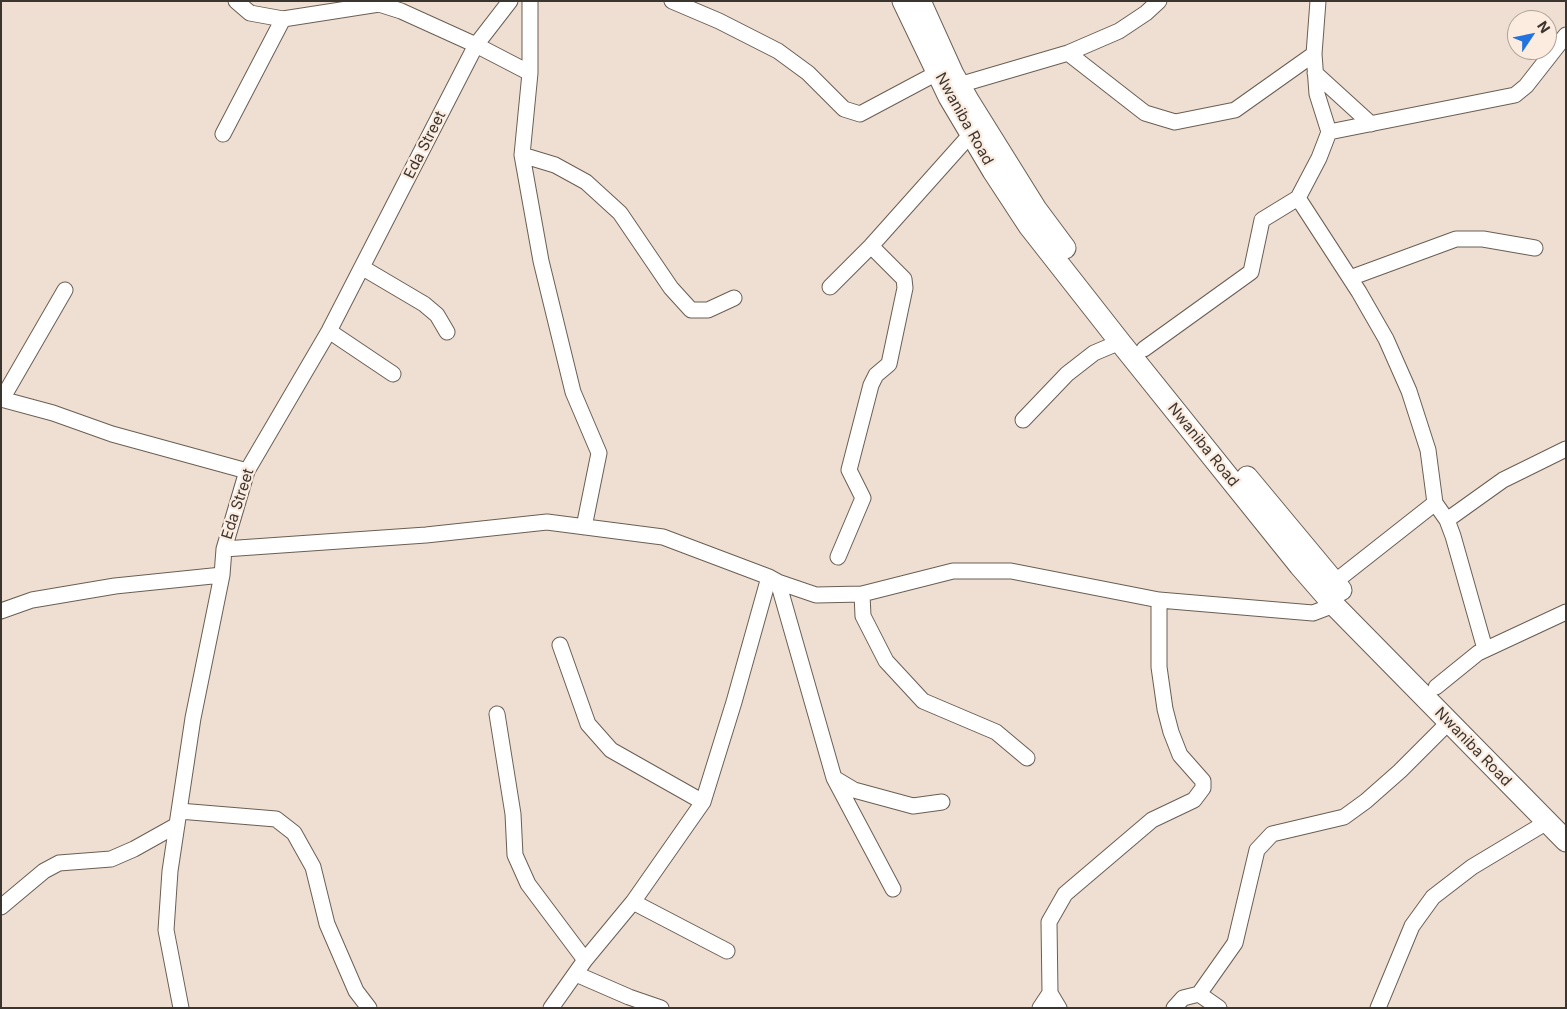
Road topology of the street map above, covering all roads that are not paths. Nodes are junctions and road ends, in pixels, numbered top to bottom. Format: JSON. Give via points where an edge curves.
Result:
{"nodes":[{"id":1,"x":236,"y":1,"type":"edge"},
{"id":2,"x":510,"y":1,"type":"edge"},
{"id":3,"x":530,"y":1,"type":"edge"},
{"id":4,"x":672,"y":1,"type":"edge"},
{"id":5,"x":903,"y":1,"type":"edge"},
{"id":6,"x":920,"y":1,"type":"edge"},
{"id":7,"x":1159,"y":1,"type":"edge"},
{"id":8,"x":1318,"y":1,"type":"edge"},
{"id":9,"x":283,"y":19,"type":"junction"},
{"id":10,"x":1566,"y":35,"type":"edge"},
{"id":11,"x":476,"y":45,"type":"junction"},
{"id":12,"x":1068,"y":53,"type":"junction"},
{"id":13,"x":1314,"y":54,"type":"junction"},
{"id":14,"x":530,"y":73,"type":"junction"},
{"id":15,"x":937,"y":73,"type":"junction"},
{"id":16,"x":1315,"y":73,"type":"junction"},
{"id":17,"x":959,"y":85,"type":"junction"},
{"id":18,"x":1372,"y":124,"type":"junction"},
{"id":19,"x":1329,"y":132,"type":"junction"},
{"id":20,"x":223,"y":134,"type":"dead end"},
{"id":21,"x":971,"y":134,"type":"junction"},
{"id":22,"x":522,"y":155,"type":"junction"},
{"id":23,"x":1298,"y":198,"type":"junction"},
{"id":24,"x":871,"y":246,"type":"junction"},
{"id":25,"x":1535,"y":248,"type":"dead end"},
{"id":26,"x":363,"y":268,"type":"junction"},
{"id":27,"x":1350,"y":278,"type":"junction"},
{"id":28,"x":830,"y":288,"type":"dead end"},
{"id":29,"x":65,"y":290,"type":"dead end"},
{"id":30,"x":734,"y":298,"type":"dead end"},
{"id":31,"x":329,"y":331,"type":"junction"},
{"id":32,"x":447,"y":332,"type":"dead end"},
{"id":33,"x":1120,"y":342,"type":"junction"},
{"id":34,"x":1144,"y":349,"type":"junction"},
{"id":35,"x":393,"y":374,"type":"dead end"},
{"id":36,"x":2,"y":399,"type":"edge"},
{"id":37,"x":1023,"y":420,"type":"dead end"},
{"id":38,"x":1566,"y":449,"type":"edge"},
{"id":39,"x":247,"y":471,"type":"junction"},
{"id":40,"x":1435,"y":503,"type":"junction"},
{"id":41,"x":1447,"y":520,"type":"junction"},
{"id":42,"x":584,"y":527,"type":"junction"},
{"id":43,"x":224,"y":549,"type":"junction"},
{"id":44,"x":838,"y":557,"type":"dead end"},
{"id":45,"x":222,"y":575,"type":"junction"},
{"id":46,"x":774,"y":580,"type":"junction"},
{"id":47,"x":1330,"y":593,"type":"junction"},
{"id":48,"x":862,"y":594,"type":"junction"},
{"id":49,"x":1159,"y":600,"type":"junction"},
{"id":50,"x":1,"y":611,"type":"edge"},
{"id":51,"x":1566,"y":612,"type":"edge"},
{"id":52,"x":560,"y":645,"type":"dead end"},
{"id":53,"x":1485,"y":649,"type":"junction"},
{"id":54,"x":1436,"y":687,"type":"junction"},
{"id":55,"x":497,"y":714,"type":"dead end"},
{"id":56,"x":1449,"y":722,"type":"junction"},
{"id":57,"x":1027,"y":758,"type":"dead end"},
{"id":58,"x":834,"y":778,"type":"junction"},
{"id":59,"x":703,"y":802,"type":"junction"},
{"id":60,"x":942,"y":802,"type":"dead end"},
{"id":61,"x":178,"y":818,"type":"junction"},
{"id":62,"x":1556,"y":822,"type":"edge"},
{"id":63,"x":1566,"y":841,"type":"edge"},
{"id":64,"x":892,"y":889,"type":"dead end"},
{"id":65,"x":633,"y":902,"type":"junction"},
{"id":66,"x":1,"y":907,"type":"edge"},
{"id":67,"x":727,"y":951,"type":"dead end"},
{"id":68,"x":585,"y":960,"type":"junction"},
{"id":69,"x":576,"y":974,"type":"junction"},
{"id":70,"x":1050,"y":993,"type":"junction"},
{"id":71,"x":1199,"y":994,"type":"junction"},
{"id":72,"x":181,"y":1008,"type":"edge"},
{"id":73,"x":369,"y":1008,"type":"edge"},
{"id":74,"x":551,"y":1008,"type":"edge"},
{"id":75,"x":662,"y":1008,"type":"edge"},
{"id":76,"x":1040,"y":1008,"type":"edge"},
{"id":77,"x":1059,"y":1008,"type":"edge"},
{"id":78,"x":1174,"y":1008,"type":"edge"},
{"id":79,"x":1219,"y":1008,"type":"edge"},
{"id":80,"x":1378,"y":1008,"type":"edge"}],
"edges":[{"from":1,"to":9,"type":"street","via":[[250,13]]},
{"from":2,"to":11,"type":"street","name":"Eda Street"},
{"from":3,"to":14,"type":"street"},
{"from":4,"to":15,"type":"street","via":[[778,51],[808,73],[844,109],[860,114]]},
{"from":5,"to":15,"type":"main road","name":"Nwaniba Road"},
{"from":6,"to":17,"type":"main road"},
{"from":7,"to":12,"type":"street","via":[[1119,32]]},
{"from":8,"to":13,"type":"street"},
{"from":9,"to":11,"type":"street","via":[[379,4]]},
{"from":9,"to":20,"type":"street"},
{"from":10,"to":18,"type":"street","via":[[1526,86],[1515,95]]},
{"from":11,"to":14,"type":"street"},
{"from":11,"to":26,"type":"street","name":"Eda Street"},
{"from":12,"to":13,"type":"street","via":[[1145,113],[1175,122],[1235,110]]},
{"from":12,"to":17,"type":"street"},
{"from":13,"to":16,"type":"street"},
{"from":14,"to":22,"type":"street"},
{"from":15,"to":21,"type":"main road","name":"Nwaniba Road"},
{"from":16,"to":18,"type":"street"},
{"from":16,"to":19,"type":"street","via":[[1317,94]]},
{"from":17,"to":34,"type":"main road","via":[[1036,209]]},
{"from":18,"to":19,"type":"street"},
{"from":19,"to":23,"type":"street"},
{"from":21,"to":24,"type":"street"},
{"from":21,"to":33,"type":"main road","name":"Nwaniba Road","via":[[1029,226]]},
{"from":22,"to":30,"type":"street","via":[[555,165],[586,182],[620,213],[671,288],[691,310],[708,310]]},
{"from":22,"to":42,"type":"street","via":[[541,261],[573,392],[599,453]]},
{"from":23,"to":27,"type":"street"},
{"from":23,"to":34,"type":"street","via":[[1262,220],[1251,272]]},
{"from":24,"to":28,"type":"street"},
{"from":24,"to":44,"type":"street","via":[[904,279],[905,288],[888,364],[871,385],[849,470],[863,498]]},
{"from":25,"to":27,"type":"street","via":[[1483,238],[1456,239]]},
{"from":26,"to":31,"type":"street","name":"Eda Street"},
{"from":26,"to":32,"type":"street","via":[[424,304],[437,315]]},
{"from":27,"to":40,"type":"street","via":[[1386,339],[1409,391],[1428,450]]},
{"from":29,"to":36,"type":"street"},
{"from":31,"to":35,"type":"street"},
{"from":31,"to":39,"type":"street","name":"Eda Street"},
{"from":33,"to":37,"type":"street","via":[[1094,353],[1067,374]]},
{"from":33,"to":47,"type":"main road","name":"Nwaniba Road","via":[[1300,566]]},
{"from":34,"to":47,"type":"main road"},
{"from":36,"to":39,"type":"street","via":[[112,434]]},
{"from":38,"to":41,"type":"street","via":[[1503,480]]},
{"from":39,"to":43,"type":"street","name":"Eda Street"},
{"from":40,"to":41,"type":"street"},
{"from":40,"to":47,"type":"street"},
{"from":41,"to":53,"type":"street"},
{"from":42,"to":43,"type":"street","via":[[547,522],[426,535]]},
{"from":42,"to":46,"type":"street","via":[[663,537]]},
{"from":43,"to":45,"type":"street","name":"Eda Street"},
{"from":45,"to":50,"type":"street","via":[[96,589],[32,600]]},
{"from":45,"to":61,"type":"street","name":"Eda Street"},
{"from":46,"to":48,"type":"street","via":[[816,595]]},
{"from":46,"to":58,"type":"street"},
{"from":46,"to":59,"type":"street"},
{"from":47,"to":49,"type":"street","via":[[1313,613]]},
{"from":47,"to":54,"type":"main road"},
{"from":47,"to":56,"type":"main road","name":"Nwaniba Road"},
{"from":48,"to":49,"type":"street","via":[[953,571],[1011,571]]},
{"from":48,"to":57,"type":"street","via":[[863,616],[886,661],[923,701],[996,732]]},
{"from":49,"to":70,"type":"street","via":[[1159,667],[1165,709],[1180,755],[1203,781],[1203,788],[1194,800],[1152,820],[1065,894],[1049,922]]},
{"from":51,"to":53,"type":"street"},
{"from":52,"to":59,"type":"street","via":[[588,724],[611,750]]},
{"from":53,"to":54,"type":"street"},
{"from":54,"to":62,"type":"main road"},
{"from":55,"to":68,"type":"street","via":[[513,814],[515,854],[528,884]]},
{"from":56,"to":62,"type":"main road","name":"Nwaniba Road"},
{"from":56,"to":71,"type":"street","via":[[1400,771],[1344,817],[1272,834],[1267,839],[1257,850],[1235,943]]},
{"from":58,"to":60,"type":"street","via":[[854,790],[913,806]]},
{"from":58,"to":64,"type":"street"},
{"from":59,"to":65,"type":"street"},
{"from":61,"to":66,"type":"street","via":[[134,849],[111,859],[59,863],[44,871]]},
{"from":61,"to":72,"type":"street","name":"Eda Street","via":[[166,930]]},
{"from":61,"to":73,"type":"street","via":[[276,819],[294,833],[313,867],[327,924],[356,991]]},
{"from":62,"to":63,"type":"main road","name":"Nwaniba Road"},
{"from":62,"to":80,"type":"street","via":[[1472,867],[1433,897],[1412,926]]},
{"from":65,"to":67,"type":"street"},
{"from":65,"to":68,"type":"street"},
{"from":68,"to":69,"type":"street"},
{"from":69,"to":74,"type":"street"},
{"from":69,"to":75,"type":"street"},
{"from":70,"to":76,"type":"street"},
{"from":70,"to":77,"type":"street"},
{"from":71,"to":78,"type":"street","via":[[1183,998]]},
{"from":71,"to":79,"type":"street"}]}
